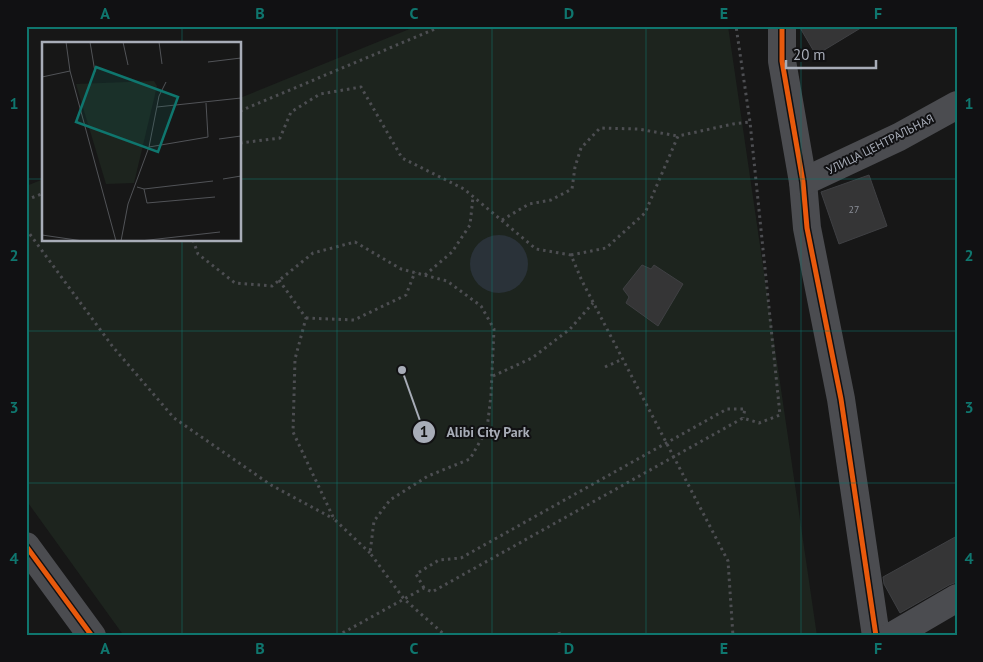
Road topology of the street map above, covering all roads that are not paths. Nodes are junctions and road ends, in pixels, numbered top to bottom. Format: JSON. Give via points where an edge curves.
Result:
{"nodes":[{"id":1,"x":782,"y":26,"type":"edge"},
{"id":2,"x":957,"y":105,"type":"edge"},
{"id":3,"x":803,"y":182,"type":"junction"},
{"id":4,"x":26,"y":546,"type":"edge"},
{"id":5,"x":957,"y":598,"type":"edge"},
{"id":6,"x":92,"y":636,"type":"edge"},
{"id":7,"x":876,"y":636,"type":"edge"},
{"id":8,"x":892,"y":636,"type":"edge"}],
"edges":[{"from":1,"to":3,"type":"street","via":[[782,61]]},
{"from":2,"to":3,"type":"street","name":"УЛИЦА ЦЕНТРАЛЬНАЯ"},
{"from":3,"to":7,"type":"street","via":[[808,228],[841,399]]},
{"from":4,"to":6,"type":"street"},
{"from":5,"to":8,"type":"street"}]}
